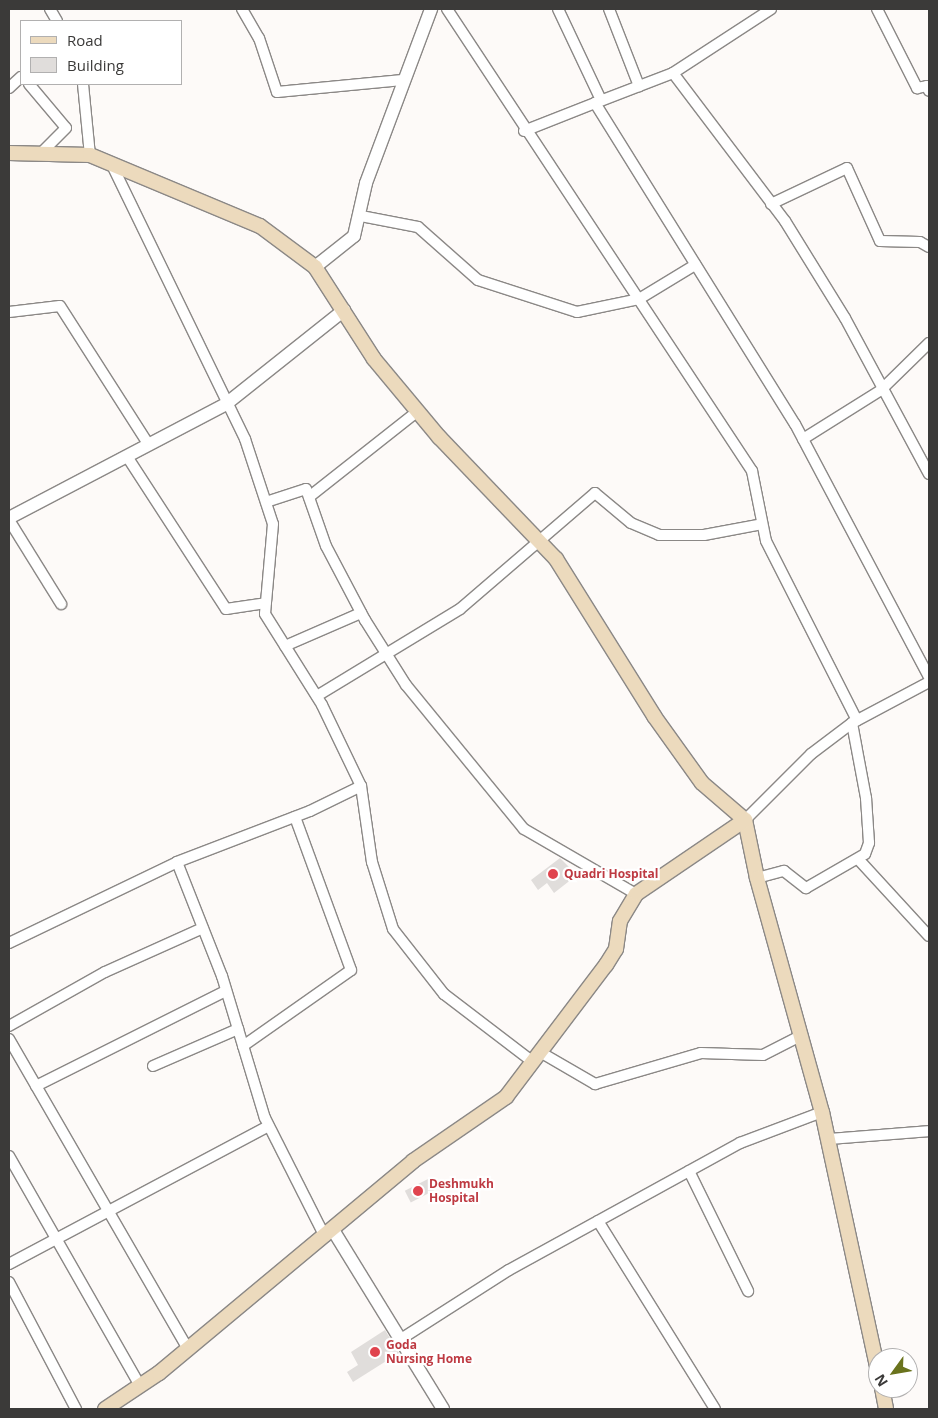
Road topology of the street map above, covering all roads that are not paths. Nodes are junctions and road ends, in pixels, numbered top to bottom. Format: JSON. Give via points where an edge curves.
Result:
{"nodes":[{"id":1,"x":50,"y":9,"type":"edge"},
{"id":2,"x":242,"y":9,"type":"edge"},
{"id":3,"x":431,"y":9,"type":"edge"},
{"id":4,"x":447,"y":9,"type":"edge"},
{"id":5,"x":558,"y":9,"type":"edge"},
{"id":6,"x":609,"y":9,"type":"edge"},
{"id":7,"x":771,"y":9,"type":"edge"},
{"id":8,"x":877,"y":9,"type":"edge"},
{"id":9,"x":56,"y":20,"type":"edge"},
{"id":10,"x":673,"y":72,"type":"junction"},
{"id":11,"x":20,"y":78,"type":"edge"},
{"id":12,"x":402,"y":80,"type":"junction"},
{"id":13,"x":30,"y":85,"type":"edge"},
{"id":14,"x":83,"y":85,"type":"edge"},
{"id":15,"x":639,"y":86,"type":"junction"},
{"id":16,"x":9,"y":88,"type":"edge"},
{"id":17,"x":929,"y":91,"type":"edge"},
{"id":18,"x":598,"y":101,"type":"junction"},
{"id":19,"x":524,"y":131,"type":"junction"},
{"id":20,"x":9,"y":153,"type":"edge"},
{"id":21,"x":40,"y":154,"type":"junction"},
{"id":22,"x":90,"y":155,"type":"junction"},
{"id":23,"x":112,"y":164,"type":"junction"},
{"id":24,"x":771,"y":204,"type":"junction"},
{"id":25,"x":361,"y":216,"type":"junction"},
{"id":26,"x":929,"y":247,"type":"edge"},
{"id":27,"x":695,"y":265,"type":"junction"},
{"id":28,"x":315,"y":267,"type":"junction"},
{"id":29,"x":639,"y":299,"type":"junction"},
{"id":30,"x":344,"y":310,"type":"junction"},
{"id":31,"x":9,"y":312,"type":"edge"},
{"id":32,"x":929,"y":343,"type":"edge"},
{"id":33,"x":881,"y":390,"type":"junction"},
{"id":34,"x":226,"y":404,"type":"junction"},
{"id":35,"x":418,"y":411,"type":"junction"},
{"id":36,"x":803,"y":439,"type":"junction"},
{"id":37,"x":149,"y":445,"type":"junction"},
{"id":38,"x":128,"y":458,"type":"junction"},
{"id":39,"x":929,"y":474,"type":"edge"},
{"id":40,"x":309,"y":497,"type":"junction"},
{"id":41,"x":266,"y":502,"type":"junction"},
{"id":42,"x":9,"y":519,"type":"edge"},
{"id":43,"x":762,"y":524,"type":"junction"},
{"id":44,"x":540,"y":542,"type":"junction"},
{"id":45,"x":266,"y":603,"type":"junction"},
{"id":46,"x":61,"y":604,"type":"dead end"},
{"id":47,"x":361,"y":614,"type":"junction"},
{"id":48,"x":285,"y":646,"type":"junction"},
{"id":49,"x":384,"y":651,"type":"junction"},
{"id":50,"x":929,"y":677,"type":"edge"},
{"id":51,"x":929,"y":682,"type":"edge"},
{"id":52,"x":316,"y":696,"type":"junction"},
{"id":53,"x":854,"y":722,"type":"junction"},
{"id":54,"x":361,"y":786,"type":"junction"},
{"id":55,"x":296,"y":817,"type":"junction"},
{"id":56,"x":745,"y":820,"type":"junction"},
{"id":57,"x":859,"y":860,"type":"junction"},
{"id":58,"x":177,"y":862,"type":"junction"},
{"id":59,"x":757,"y":878,"type":"junction"},
{"id":60,"x":636,"y":894,"type":"junction"},
{"id":61,"x":203,"y":928,"type":"junction"},
{"id":62,"x":929,"y":936,"type":"edge"},
{"id":63,"x":9,"y":944,"type":"edge"},
{"id":64,"x":226,"y":992,"type":"junction"},
{"id":65,"x":9,"y":1026,"type":"edge"},
{"id":66,"x":238,"y":1029,"type":"junction"},
{"id":67,"x":802,"y":1035,"type":"junction"},
{"id":68,"x":9,"y":1039,"type":"edge"},
{"id":69,"x":243,"y":1046,"type":"junction"},
{"id":70,"x":536,"y":1057,"type":"junction"},
{"id":71,"x":153,"y":1066,"type":"dead end"},
{"id":72,"x":36,"y":1086,"type":"junction"},
{"id":73,"x":822,"y":1112,"type":"junction"},
{"id":74,"x":269,"y":1126,"type":"junction"},
{"id":75,"x":929,"y":1130,"type":"edge"},
{"id":76,"x":828,"y":1139,"type":"junction"},
{"id":77,"x":9,"y":1156,"type":"edge"},
{"id":78,"x":689,"y":1172,"type":"junction"},
{"id":79,"x":106,"y":1209,"type":"junction"},
{"id":80,"x":598,"y":1221,"type":"junction"},
{"id":81,"x":329,"y":1233,"type":"junction"},
{"id":82,"x":56,"y":1237,"type":"junction"},
{"id":83,"x":9,"y":1264,"type":"edge"},
{"id":84,"x":9,"y":1282,"type":"edge"},
{"id":85,"x":748,"y":1290,"type":"dead end"},
{"id":86,"x":401,"y":1339,"type":"junction"},
{"id":87,"x":873,"y":1348,"type":"edge"},
{"id":88,"x":188,"y":1349,"type":"junction"},
{"id":89,"x":140,"y":1386,"type":"junction"},
{"id":90,"x":76,"y":1409,"type":"edge"},
{"id":91,"x":105,"y":1409,"type":"edge"},
{"id":92,"x":444,"y":1409,"type":"edge"},
{"id":93,"x":715,"y":1409,"type":"edge"}],
"edges":[{"from":1,"to":9,"type":"street"},
{"from":2,"to":12,"type":"street","via":[[259,38],[277,92]]},
{"from":3,"to":12,"type":"street"},
{"from":4,"to":19,"type":"street"},
{"from":5,"to":18,"type":"street"},
{"from":6,"to":15,"type":"street"},
{"from":7,"to":10,"type":"street"},
{"from":8,"to":17,"type":"street","via":[[917,88],[926,86]]},
{"from":10,"to":15,"type":"street"},
{"from":10,"to":24,"type":"street"},
{"from":11,"to":16,"type":"street"},
{"from":12,"to":25,"type":"street","via":[[366,183]]},
{"from":13,"to":21,"type":"street","via":[[66,128]]},
{"from":14,"to":22,"type":"street"},
{"from":15,"to":18,"type":"street"},
{"from":18,"to":19,"type":"street"},
{"from":18,"to":27,"type":"street"},
{"from":19,"to":29,"type":"street"},
{"from":20,"to":21,"type":"main road"},
{"from":21,"to":22,"type":"main road"},
{"from":22,"to":23,"type":"main road"},
{"from":23,"to":28,"type":"main road","via":[[260,226]]},
{"from":23,"to":34,"type":"street"},
{"from":24,"to":26,"type":"street","via":[[847,168],[880,241],[920,242]]},
{"from":24,"to":33,"type":"street","via":[[845,318]]},
{"from":25,"to":28,"type":"street","via":[[354,236]]},
{"from":25,"to":29,"type":"street","via":[[418,228],[478,280],[577,312]]},
{"from":27,"to":29,"type":"street"},
{"from":27,"to":36,"type":"street"},
{"from":28,"to":30,"type":"main road"},
{"from":29,"to":43,"type":"street","via":[[752,470]]},
{"from":30,"to":34,"type":"street"},
{"from":30,"to":35,"type":"main road","via":[[374,359]]},
{"from":31,"to":37,"type":"street","via":[[60,306]]},
{"from":32,"to":33,"type":"street"},
{"from":33,"to":36,"type":"street"},
{"from":33,"to":39,"type":"street"},
{"from":34,"to":37,"type":"street"},
{"from":34,"to":41,"type":"street","via":[[245,439]]},
{"from":35,"to":40,"type":"street"},
{"from":35,"to":44,"type":"main road"},
{"from":36,"to":50,"type":"street"},
{"from":37,"to":38,"type":"street"},
{"from":38,"to":42,"type":"street"},
{"from":38,"to":45,"type":"street","via":[[226,609]]},
{"from":40,"to":41,"type":"street","via":[[306,489]]},
{"from":40,"to":47,"type":"street","via":[[326,546]]},
{"from":41,"to":45,"type":"street","via":[[273,524]]},
{"from":42,"to":46,"type":"street"},
{"from":43,"to":44,"type":"street","via":[[704,535],[659,535],[631,523],[595,493]]},
{"from":43,"to":53,"type":"street","via":[[808,631]]},
{"from":44,"to":49,"type":"street","via":[[460,609]]},
{"from":44,"to":56,"type":"main road","via":[[562,567],[654,716],[702,783]]},
{"from":45,"to":48,"type":"street","via":[[265,614]]},
{"from":47,"to":48,"type":"street"},
{"from":47,"to":49,"type":"street"},
{"from":48,"to":52,"type":"street"},
{"from":49,"to":52,"type":"street"},
{"from":49,"to":60,"type":"street","via":[[406,685],[524,829]]},
{"from":51,"to":53,"type":"street"},
{"from":52,"to":54,"type":"street"},
{"from":53,"to":56,"type":"street","via":[[811,754]]},
{"from":53,"to":57,"type":"street","via":[[866,798],[869,843]]},
{"from":54,"to":55,"type":"street"},
{"from":54,"to":70,"type":"street","via":[[372,862],[393,929],[444,994]]},
{"from":55,"to":58,"type":"street"},
{"from":55,"to":69,"type":"street","via":[[351,970]]},
{"from":56,"to":59,"type":"main road"},
{"from":56,"to":60,"type":"main road"},
{"from":57,"to":59,"type":"street","via":[[806,888],[784,871]]},
{"from":57,"to":62,"type":"street"},
{"from":58,"to":61,"type":"street"},
{"from":58,"to":63,"type":"street"},
{"from":59,"to":67,"type":"main road"},
{"from":60,"to":70,"type":"main road","via":[[620,921],[616,949]]},
{"from":61,"to":64,"type":"street"},
{"from":61,"to":65,"type":"street","via":[[105,972]]},
{"from":64,"to":66,"type":"street"},
{"from":64,"to":72,"type":"street"},
{"from":66,"to":69,"type":"street"},
{"from":66,"to":71,"type":"street"},
{"from":67,"to":70,"type":"street","via":[[763,1055],[701,1053],[595,1084]]},
{"from":67,"to":73,"type":"main road"},
{"from":68,"to":72,"type":"street"},
{"from":69,"to":74,"type":"street"},
{"from":70,"to":81,"type":"main road","via":[[506,1097],[412,1161]]},
{"from":72,"to":79,"type":"street"},
{"from":73,"to":76,"type":"main road"},
{"from":73,"to":78,"type":"street","via":[[740,1143]]},
{"from":74,"to":79,"type":"street"},
{"from":74,"to":81,"type":"street"},
{"from":75,"to":76,"type":"street"},
{"from":76,"to":87,"type":"main road"},
{"from":77,"to":82,"type":"street"},
{"from":78,"to":80,"type":"street"},
{"from":78,"to":85,"type":"street"},
{"from":79,"to":82,"type":"street"},
{"from":79,"to":88,"type":"street"},
{"from":80,"to":86,"type":"street","via":[[509,1270]]},
{"from":80,"to":93,"type":"street"},
{"from":81,"to":86,"type":"street"},
{"from":81,"to":88,"type":"main road"},
{"from":82,"to":83,"type":"street"},
{"from":82,"to":89,"type":"street"},
{"from":84,"to":90,"type":"street"},
{"from":86,"to":92,"type":"street"},
{"from":88,"to":89,"type":"main road"},
{"from":89,"to":91,"type":"main road"}]}
